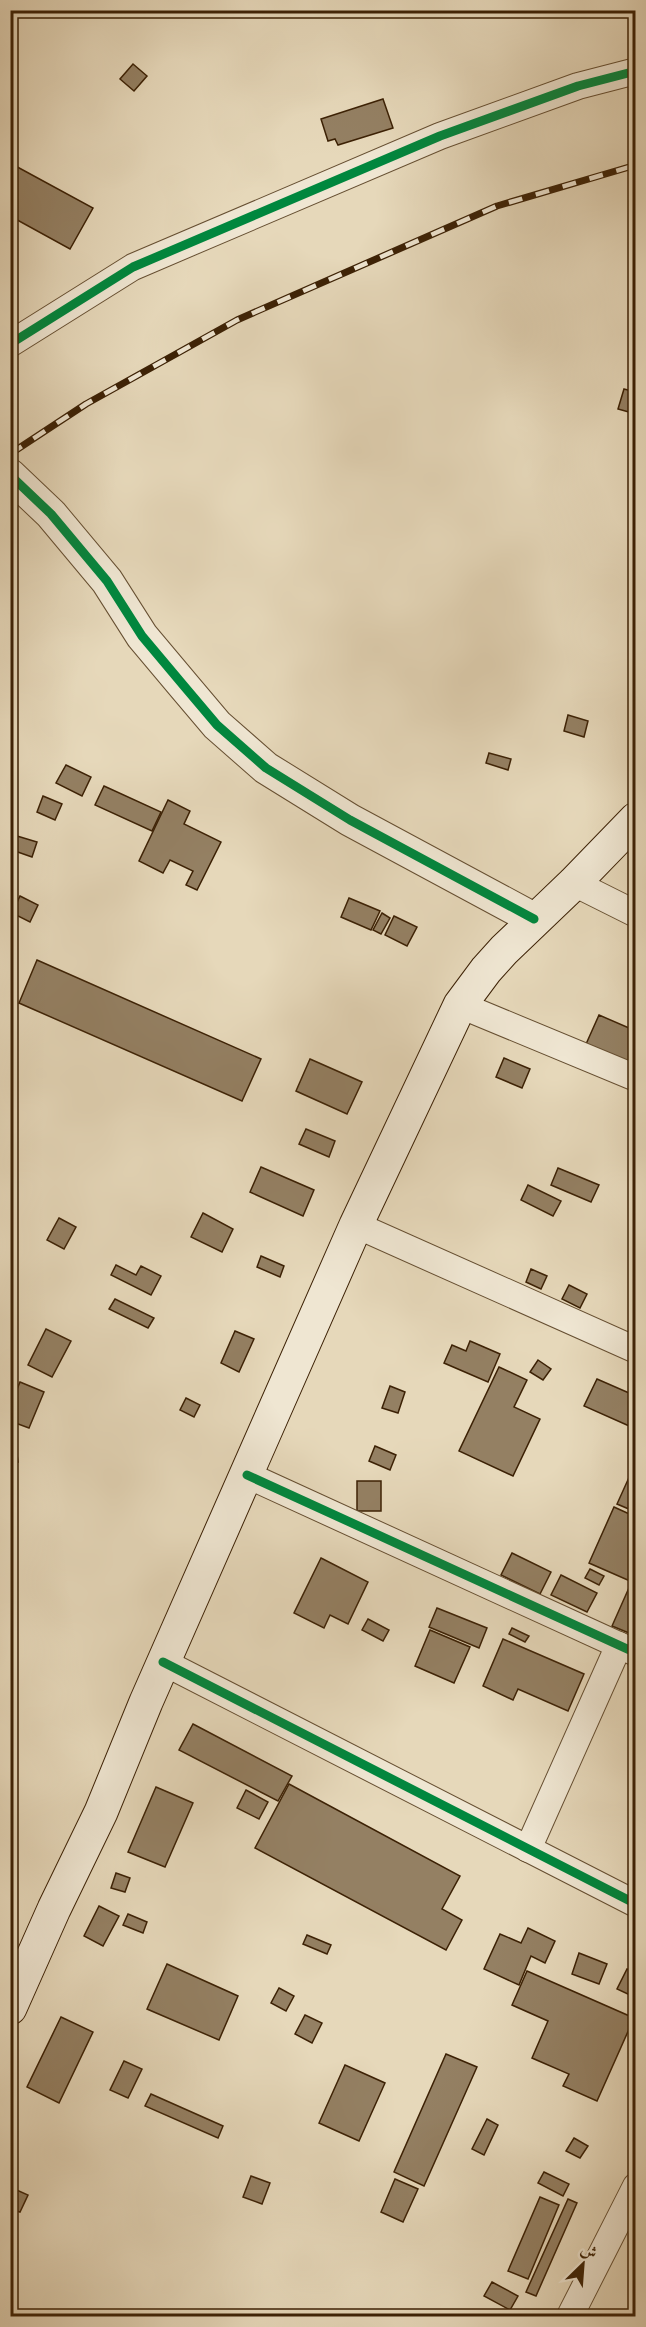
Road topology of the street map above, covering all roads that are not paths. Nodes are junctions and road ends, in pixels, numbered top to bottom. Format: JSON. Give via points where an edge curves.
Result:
{"nodes":[{"id":1,"x":636,"y":71,"type":"edge"},
{"id":2,"x":10,"y":344,"type":"edge"},
{"id":3,"x":10,"y":474,"type":"edge"},
{"id":4,"x":636,"y":819,"type":"edge"},
{"id":5,"x":574,"y":883,"type":"junction"},
{"id":6,"x":636,"y":914,"type":"edge"},
{"id":7,"x":534,"y":919,"type":"junction"},
{"id":8,"x":460,"y":1005,"type":"junction"},
{"id":9,"x":636,"y":1078,"type":"edge"},
{"id":10,"x":356,"y":1225,"type":"junction"},
{"id":11,"x":636,"y":1350,"type":"edge"},
{"id":12,"x":247,"y":1474,"type":"junction"},
{"id":13,"x":627,"y":1649,"type":"edge"},
{"id":14,"x":163,"y":1662,"type":"junction"},
{"id":15,"x":528,"y":1849,"type":"junction"},
{"id":16,"x":636,"y":1904,"type":"edge"},
{"id":17,"x":17,"y":1970,"type":"edge"},
{"id":18,"x":10,"y":2008,"type":"edge"},
{"id":19,"x":636,"y":2186,"type":"edge"},
{"id":20,"x":570,"y":2316,"type":"edge"}],
"edges":[{"from":1,"to":2,"type":"street","via":[[578,86],[440,136],[133,267]]},
{"from":3,"to":7,"type":"street","via":[[51,514],[107,581],[142,636],[190,694],[217,725],[266,768],[350,820]]},
{"from":4,"to":5,"type":"main road"},
{"from":5,"to":6,"type":"street"},
{"from":5,"to":7,"type":"main road"},
{"from":7,"to":8,"type":"main road","via":[[486,970]]},
{"from":8,"to":9,"type":"street"},
{"from":8,"to":10,"type":"main road"},
{"from":10,"to":11,"type":"street"},
{"from":10,"to":12,"type":"main road"},
{"from":12,"to":13,"type":"street"},
{"from":12,"to":14,"type":"main road"},
{"from":13,"to":15,"type":"street"},
{"from":14,"to":15,"type":"street"},
{"from":14,"to":17,"type":"main road","via":[[101,1812]]},
{"from":15,"to":16,"type":"street"},
{"from":17,"to":18,"type":"main road"},
{"from":19,"to":20,"type":"street"}]}
